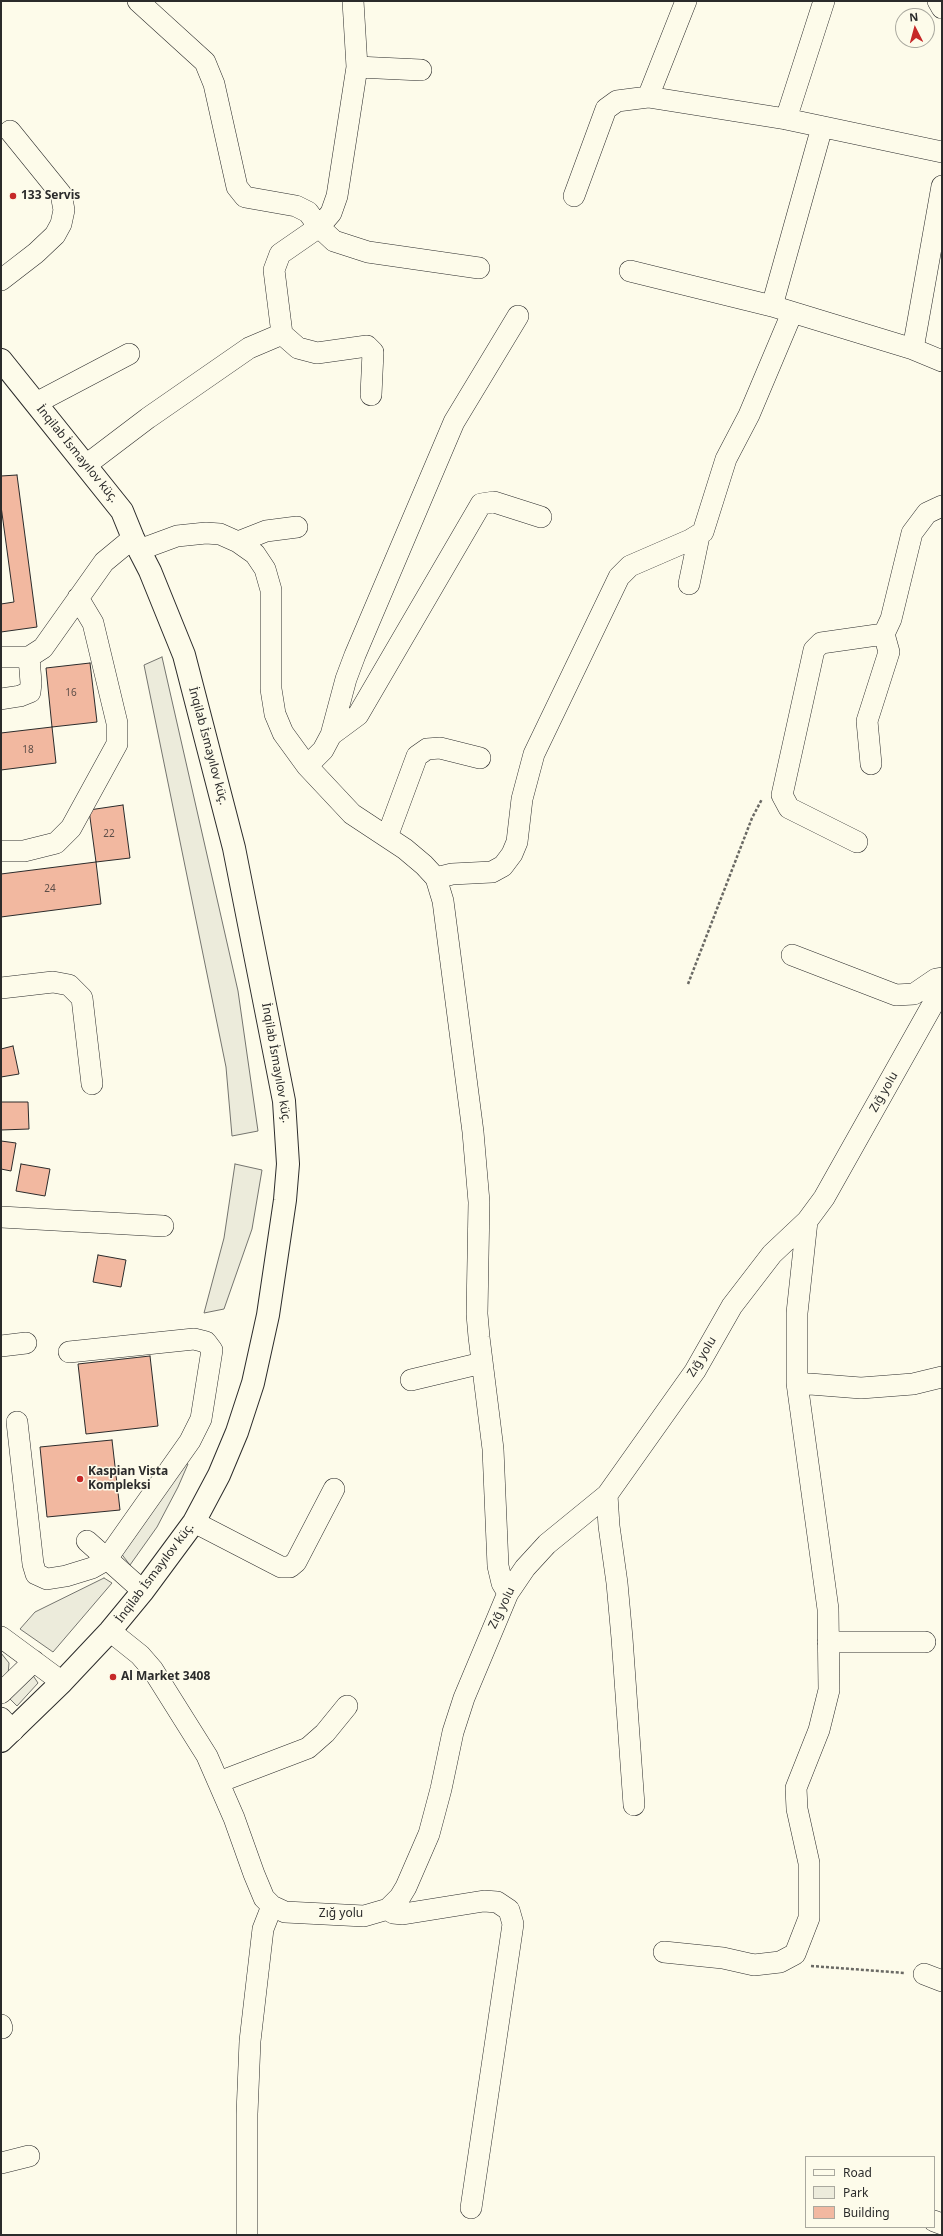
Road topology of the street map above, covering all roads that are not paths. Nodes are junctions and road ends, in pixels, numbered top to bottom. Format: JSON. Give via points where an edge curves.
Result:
{"nodes":[{"id":1,"x":138,"y":1,"type":"edge"},
{"id":2,"x":352,"y":1,"type":"edge"},
{"id":3,"x":686,"y":1,"type":"edge"},
{"id":4,"x":824,"y":1,"type":"edge"},
{"id":5,"x":938,"y":1,"type":"edge"},
{"id":6,"x":942,"y":8,"type":"edge"},
{"id":7,"x":357,"y":67,"type":"junction"},
{"id":8,"x":421,"y":70,"type":"dead end"},
{"id":9,"x":648,"y":97,"type":"junction"},
{"id":10,"x":786,"y":119,"type":"junction"},
{"id":11,"x":822,"y":127,"type":"junction"},
{"id":12,"x":10,"y":130,"type":"dead end"},
{"id":13,"x":942,"y":152,"type":"edge"},
{"id":14,"x":942,"y":186,"type":"edge"},
{"id":15,"x":574,"y":196,"type":"dead end"},
{"id":16,"x":319,"y":227,"type":"junction"},
{"id":17,"x":936,"y":253,"type":"edge"},
{"id":18,"x":479,"y":268,"type":"dead end"},
{"id":19,"x":630,"y":271,"type":"dead end"},
{"id":20,"x":1,"y":280,"type":"edge"},
{"id":21,"x":772,"y":306,"type":"junction"},
{"id":22,"x":792,"y":313,"type":"junction"},
{"id":23,"x":518,"y":316,"type":"dead end"},
{"id":24,"x":282,"y":334,"type":"junction"},
{"id":25,"x":913,"y":349,"type":"junction"},
{"id":26,"x":129,"y":354,"type":"dead end"},
{"id":27,"x":1,"y":360,"type":"edge"},
{"id":28,"x":942,"y":361,"type":"edge"},
{"id":29,"x":370,"y":395,"type":"dead end"},
{"id":30,"x":36,"y":403,"type":"junction"},
{"id":31,"x":86,"y":465,"type":"junction"},
{"id":32,"x":942,"y":506,"type":"edge"},
{"id":33,"x":541,"y":517,"type":"dead end"},
{"id":34,"x":297,"y":527,"type":"dead end"},
{"id":35,"x":699,"y":536,"type":"junction"},
{"id":36,"x":238,"y":542,"type":"junction"},
{"id":37,"x":136,"y":544,"type":"junction"},
{"id":38,"x":689,"y":584,"type":"dead end"},
{"id":39,"x":78,"y":598,"type":"junction"},
{"id":40,"x":884,"y":634,"type":"junction"},
{"id":41,"x":1,"y":657,"type":"edge"},
{"id":42,"x":29,"y":657,"type":"junction"},
{"id":43,"x":1,"y":699,"type":"edge"},
{"id":44,"x":331,"y":735,"type":"junction"},
{"id":45,"x":480,"y":758,"type":"dead end"},
{"id":46,"x":871,"y":764,"type":"dead end"},
{"id":47,"x":307,"y":766,"type":"junction"},
{"id":48,"x":387,"y":837,"type":"junction"},
{"id":49,"x":857,"y":842,"type":"dead end"},
{"id":50,"x":1,"y":851,"type":"edge"},
{"id":51,"x":436,"y":878,"type":"junction"},
{"id":52,"x":792,"y":955,"type":"dead end"},
{"id":53,"x":942,"y":978,"type":"edge"},
{"id":54,"x":1,"y":988,"type":"edge"},
{"id":55,"x":939,"y":1000,"type":"edge"},
{"id":56,"x":92,"y":1084,"type":"dead end"},
{"id":57,"x":1,"y":1217,"type":"edge"},
{"id":58,"x":807,"y":1221,"type":"junction"},
{"id":59,"x":163,"y":1226,"type":"dead end"},
{"id":60,"x":26,"y":1343,"type":"dead end"},
{"id":61,"x":1,"y":1346,"type":"edge"},
{"id":62,"x":70,"y":1352,"type":"dead end"},
{"id":63,"x":482,"y":1363,"type":"junction"},
{"id":64,"x":942,"y":1377,"type":"edge"},
{"id":65,"x":411,"y":1380,"type":"dead end"},
{"id":66,"x":797,"y":1383,"type":"junction"},
{"id":67,"x":17,"y":1422,"type":"dead end"},
{"id":68,"x":334,"y":1489,"type":"dead end"},
{"id":69,"x":607,"y":1495,"type":"junction"},
{"id":70,"x":194,"y":1522,"type":"junction"},
{"id":71,"x":87,"y":1541,"type":"dead end"},
{"id":72,"x":106,"y":1560,"type":"junction"},
{"id":73,"x":143,"y":1591,"type":"junction"},
{"id":74,"x":508,"y":1593,"type":"junction"},
{"id":75,"x":110,"y":1631,"type":"junction"},
{"id":76,"x":1,"y":1637,"type":"edge"},
{"id":77,"x":828,"y":1642,"type":"junction"},
{"id":78,"x":925,"y":1642,"type":"dead end"},
{"id":79,"x":34,"y":1661,"type":"junction"},
{"id":80,"x":62,"y":1682,"type":"junction"},
{"id":81,"x":1,"y":1693,"type":"edge"},
{"id":82,"x":347,"y":1706,"type":"dead end"},
{"id":83,"x":5,"y":1730,"type":"edge"},
{"id":84,"x":219,"y":1782,"type":"junction"},
{"id":85,"x":634,"y":1806,"type":"dead end"},
{"id":86,"x":272,"y":1906,"type":"junction"},
{"id":87,"x":388,"y":1909,"type":"junction"},
{"id":88,"x":664,"y":1952,"type":"dead end"},
{"id":89,"x":29,"y":2156,"type":"dead end"},
{"id":90,"x":1,"y":2163,"type":"edge"},
{"id":91,"x":471,"y":2208,"type":"dead end"},
{"id":92,"x":247,"y":2235,"type":"edge"}],
"edges":[{"from":1,"to":16,"type":"street","via":[[205,62],[214,84],[237,187],[244,197],[296,206],[308,212]]},
{"from":2,"to":7,"type":"street"},
{"from":3,"to":9,"type":"street"},
{"from":4,"to":10,"type":"street"},
{"from":5,"to":6,"type":"street"},
{"from":7,"to":8,"type":"street"},
{"from":7,"to":16,"type":"street","via":[[337,196],[331,213]]},
{"from":9,"to":10,"type":"street"},
{"from":9,"to":15,"type":"street","via":[[617,101],[606,109]]},
{"from":10,"to":11,"type":"street"},
{"from":11,"to":13,"type":"street"},
{"from":11,"to":21,"type":"street"},
{"from":12,"to":20,"type":"street","via":[[61,194],[64,210],[55,235]]},
{"from":14,"to":17,"type":"street"},
{"from":16,"to":18,"type":"street","via":[[334,241],[368,252]]},
{"from":16,"to":24,"type":"street","via":[[280,254],[274,270]]},
{"from":17,"to":25,"type":"street"},
{"from":19,"to":21,"type":"street"},
{"from":21,"to":22,"type":"street"},
{"from":22,"to":25,"type":"street"},
{"from":22,"to":35,"type":"street","via":[[749,415],[726,459],[704,532]]},
{"from":23,"to":44,"type":"street","via":[[454,422],[355,655]]},
{"from":24,"to":29,"type":"street","via":[[298,348],[317,353],[367,346],[373,352]]},
{"from":24,"to":31,"type":"street","via":[[249,348],[148,418]]},
{"from":25,"to":28,"type":"street"},
{"from":26,"to":30,"type":"street"},
{"from":27,"to":30,"type":"main road","name":"İnqilab İsmayılov küç."},
{"from":30,"to":31,"type":"main road","name":"İnqilab İsmayılov küç."},
{"from":31,"to":37,"type":"main road","name":"İnqilab İsmayılov küç.","via":[[122,511]]},
{"from":32,"to":40,"type":"street","via":[[927,513],[912,533],[891,619]]},
{"from":33,"to":44,"type":"street","via":[[494,502],[481,504],[358,715]]},
{"from":34,"to":36,"type":"street","via":[[266,531]]},
{"from":35,"to":38,"type":"street"},
{"from":35,"to":51,"type":"street","via":[[630,566],[619,577],[534,754],[522,799],[517,842],[503,866],[492,872],[452,874]]},
{"from":36,"to":37,"type":"street","via":[[220,534],[206,533]]},
{"from":36,"to":47,"type":"street","via":[[255,554],[265,569],[270,590],[271,689],[276,714],[283,733]]},
{"from":37,"to":39,"type":"street","via":[[104,562]]},
{"from":37,"to":70,"type":"main road","name":"İnqilab İsmayılov küç.","via":[[150,571],[184,656],[234,848],[284,1101],[287,1130],[285,1200],[268,1316],[253,1383],[228,1454]]},
{"from":39,"to":42,"type":"street","via":[[43,648]]},
{"from":39,"to":50,"type":"street","via":[[92,623],[117,723],[117,744],[71,828],[56,843],[24,851]]},
{"from":40,"to":46,"type":"street","via":[[889,652],[867,722]]},
{"from":40,"to":49,"type":"street","via":[[821,643],[814,650],[782,796],[789,808]]},
{"from":41,"to":42,"type":"street"},
{"from":42,"to":43,"type":"street","via":[[32,683],[30,692]]},
{"from":44,"to":47,"type":"street","via":[[323,750]]},
{"from":45,"to":48,"type":"street","via":[[440,748],[427,749],[417,756]]},
{"from":47,"to":48,"type":"street","via":[[352,814]]},
{"from":48,"to":51,"type":"street","via":[[424,865]]},
{"from":51,"to":63,"type":"street","via":[[443,901],[474,1132],[479,1202],[477,1314]]},
{"from":52,"to":53,"type":"street","via":[[896,995],[914,994],[936,979]]},
{"from":54,"to":56,"type":"street","via":[[53,982],[69,986],[82,998]]},
{"from":55,"to":58,"type":"street","name":"Zığ yolu","via":[[824,1198]]},
{"from":57,"to":59,"type":"street"},
{"from":58,"to":66,"type":"street","via":[[797,1313]]},
{"from":58,"to":69,"type":"street","name":"Zığ yolu","via":[[772,1254],[732,1306],[695,1371]]},
{"from":60,"to":61,"type":"street"},
{"from":62,"to":72,"type":"street","via":[[194,1340],[206,1342],[212,1350],[201,1419],[190,1441]]},
{"from":63,"to":65,"type":"street"},
{"from":63,"to":74,"type":"street","via":[[492,1449],[498,1566],[502,1583]]},
{"from":64,"to":66,"type":"street","via":[[913,1384],[861,1388]]},
{"from":66,"to":77,"type":"street","via":[[828,1609]]},
{"from":67,"to":72,"type":"street","via":[[36,1574],[47,1579],[66,1576],[92,1568]]},
{"from":68,"to":70,"type":"street","via":[[296,1562],[290,1567],[281,1567]]},
{"from":69,"to":74,"type":"street","name":"Zığ yolu","via":[[547,1544],[525,1568]]},
{"from":69,"to":85,"type":"street","via":[[621,1622]]},
{"from":70,"to":73,"type":"main road","name":"İnqilab İsmayılov küç."},
{"from":71,"to":72,"type":"street"},
{"from":72,"to":73,"type":"street"},
{"from":73,"to":75,"type":"main road","name":"İnqilab İsmayılov küç."},
{"from":74,"to":87,"type":"street","name":"Zığ yolu","via":[[464,1698],[453,1732],[429,1834],[406,1887]]},
{"from":75,"to":80,"type":"main road","name":"İnqilab İsmayılov küç."},
{"from":75,"to":84,"type":"street","via":[[140,1655],[153,1670],[207,1756]]},
{"from":76,"to":79,"type":"street"},
{"from":77,"to":78,"type":"street"},
{"from":77,"to":88,"type":"street","via":[[829,1690],[819,1730],[796,1788],[797,1809],[809,1863],[809,1918],[795,1954],[780,1962],[754,1965],[723,1958]]},
{"from":79,"to":80,"type":"street"},
{"from":79,"to":81,"type":"street"},
{"from":80,"to":83,"type":"main road","name":"İnqilab İsmayılov küç."},
{"from":82,"to":84,"type":"street","via":[[326,1733],[308,1748]]},
{"from":84,"to":86,"type":"street","via":[[264,1898]]},
{"from":86,"to":87,"type":"street","name":"Zığ yolu","via":[[285,1912],[349,1916],[364,1916]]},
{"from":86,"to":92,"type":"street","via":[[263,1929],[250,2041]]},
{"from":87,"to":91,"type":"street","via":[[403,1914],[484,1901],[497,1902],[509,1910],[513,1924]]},
{"from":89,"to":90,"type":"street"}]}
